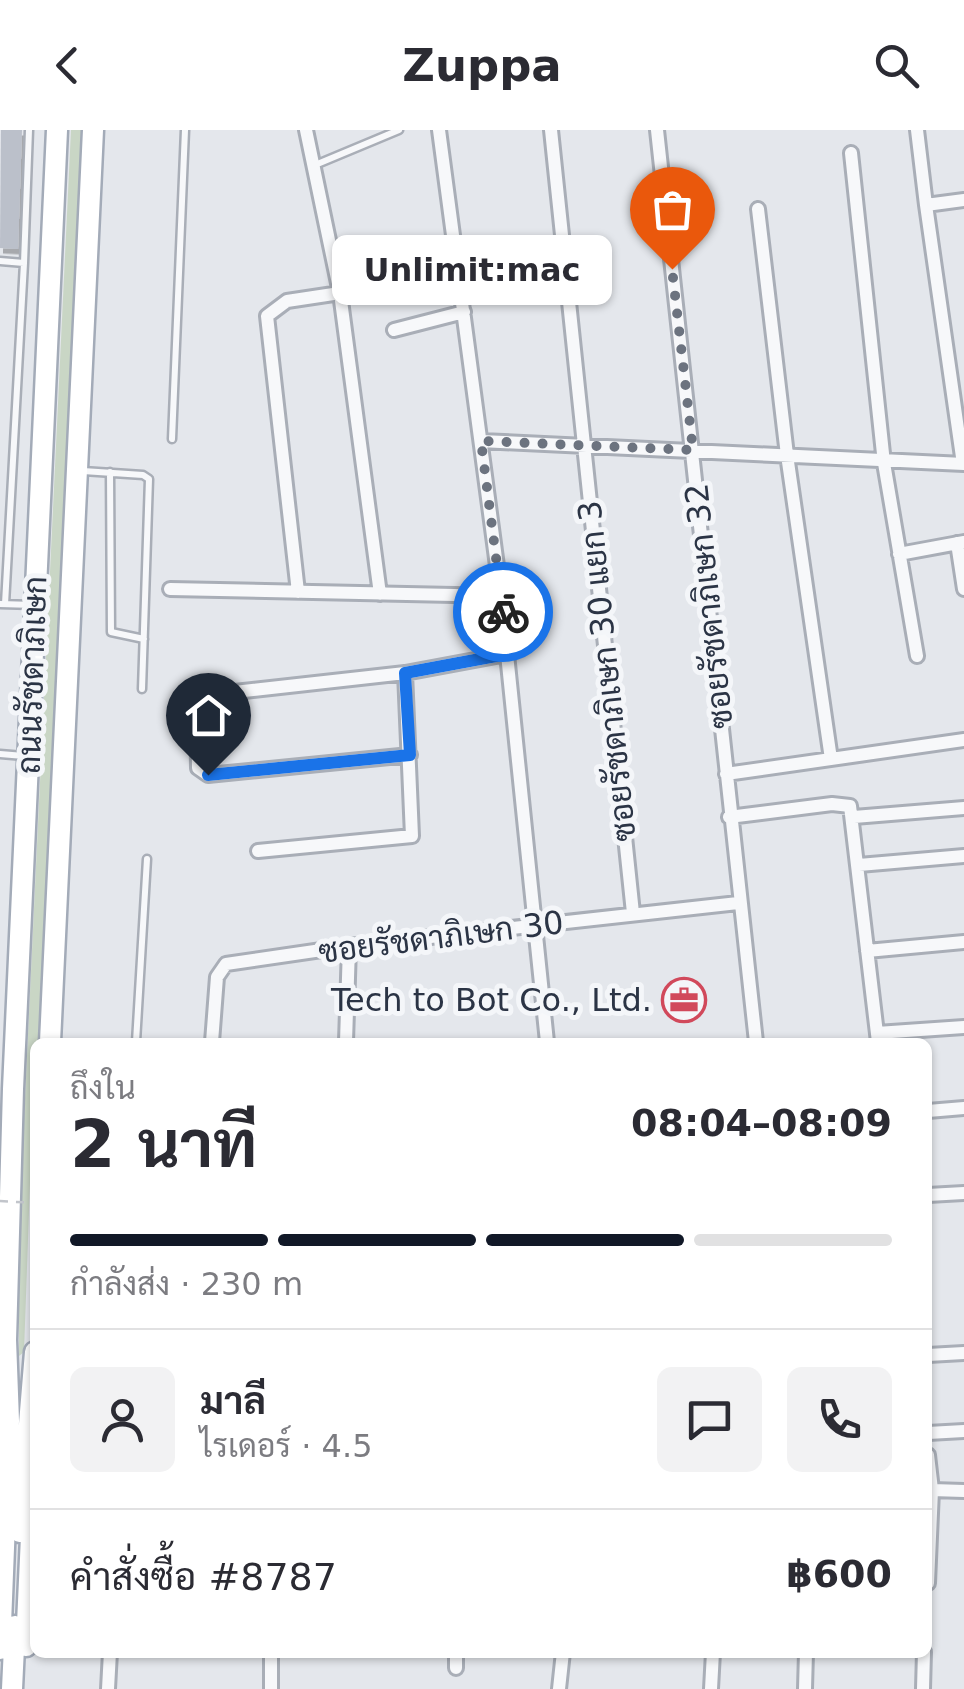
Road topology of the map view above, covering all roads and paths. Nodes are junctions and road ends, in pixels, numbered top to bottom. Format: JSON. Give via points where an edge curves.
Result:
{"nodes":[{"id":1,"x":29,"y":130,"type":"edge"},
{"id":2,"x":57,"y":130,"type":"edge"},
{"id":3,"x":92,"y":130,"type":"edge"},
{"id":4,"x":185,"y":130,"type":"edge"},
{"id":5,"x":306,"y":130,"type":"edge"},
{"id":6,"x":399,"y":130,"type":"edge"},
{"id":7,"x":439,"y":130,"type":"edge"},
{"id":8,"x":551,"y":130,"type":"edge"},
{"id":9,"x":657,"y":130,"type":"edge"},
{"id":10,"x":917,"y":130,"type":"edge"},
{"id":11,"x":851,"y":153,"type":"dead end"},
{"id":12,"x":314,"y":165,"type":"junction"},
{"id":13,"x":964,"y":200,"type":"edge"},
{"id":14,"x":926,"y":205,"type":"junction"},
{"id":15,"x":758,"y":210,"type":"dead end"},
{"id":16,"x":0,"y":261,"type":"edge"},
{"id":17,"x":24,"y":262,"type":"junction"},
{"id":18,"x":340,"y":293,"type":"junction"},
{"id":19,"x":464,"y":312,"type":"junction"},
{"id":20,"x":394,"y":330,"type":"dead end"},
{"id":21,"x":172,"y":440,"type":"dead end"},
{"id":22,"x":481,"y":441,"type":"junction"},
{"id":23,"x":585,"y":446,"type":"junction"},
{"id":24,"x":693,"y":450,"type":"junction"},
{"id":25,"x":786,"y":455,"type":"junction"},
{"id":26,"x":884,"y":462,"type":"junction"},
{"id":27,"x":964,"y":464,"type":"edge"},
{"id":28,"x":76,"y":470,"type":"junction"},
{"id":29,"x":110,"y":472,"type":"junction"},
{"id":30,"x":960,"y":542,"type":"edge"},
{"id":31,"x":899,"y":554,"type":"junction"},
{"id":32,"x":170,"y":589,"type":"dead end"},
{"id":33,"x":964,"y":589,"type":"edge"},
{"id":34,"x":298,"y":592,"type":"junction"},
{"id":35,"x":380,"y":594,"type":"junction"},
{"id":36,"x":501,"y":596,"type":"junction"},
{"id":37,"x":3,"y":604,"type":"edge"},
{"id":38,"x":34,"y":605,"type":"junction"},
{"id":39,"x":144,"y":640,"type":"junction"},
{"id":40,"x":507,"y":654,"type":"junction"},
{"id":41,"x":916,"y":656,"type":"dead end"},
{"id":42,"x":405,"y":673,"type":"junction"},
{"id":43,"x":142,"y":690,"type":"dead end"},
{"id":44,"x":964,"y":740,"type":"edge"},
{"id":45,"x":0,"y":754,"type":"edge"},
{"id":46,"x":410,"y":755,"type":"junction"},
{"id":47,"x":31,"y":756,"type":"junction"},
{"id":48,"x":831,"y":759,"type":"junction"},
{"id":49,"x":726,"y":774,"type":"junction"},
{"id":50,"x":964,"y":808,"type":"edge"},
{"id":51,"x":854,"y":817,"type":"junction"},
{"id":52,"x":729,"y":818,"type":"junction"},
{"id":53,"x":258,"y":852,"type":"dead end"},
{"id":54,"x":964,"y":856,"type":"edge"},
{"id":55,"x":147,"y":859,"type":"dead end"},
{"id":56,"x":859,"y":865,"type":"junction"},
{"id":57,"x":738,"y":903,"type":"junction"},
{"id":58,"x":632,"y":913,"type":"junction"},
{"id":59,"x":537,"y":926,"type":"junction"},
{"id":60,"x":964,"y":942,"type":"edge"},
{"id":61,"x":349,"y":946,"type":"junction"},
{"id":62,"x":868,"y":950,"type":"junction"},
{"id":63,"x":964,"y":1027,"type":"edge"},
{"id":64,"x":50,"y":1038,"type":"edge"},
{"id":65,"x":136,"y":1038,"type":"edge"},
{"id":66,"x":212,"y":1038,"type":"edge"},
{"id":67,"x":346,"y":1038,"type":"edge"},
{"id":68,"x":547,"y":1038,"type":"edge"},
{"id":69,"x":755,"y":1038,"type":"edge"},
{"id":70,"x":877,"y":1038,"type":"edge"},
{"id":71,"x":7,"y":1088,"type":"edge"},
{"id":72,"x":964,"y":1108,"type":"edge"},
{"id":73,"x":932,"y":1111,"type":"edge"},
{"id":74,"x":964,"y":1192,"type":"edge"},
{"id":75,"x":932,"y":1195,"type":"edge"},
{"id":76,"x":0,"y":1201,"type":"edge"},
{"id":77,"x":30,"y":1202,"type":"edge"},
{"id":78,"x":6,"y":1340,"type":"junction"},
{"id":79,"x":964,"y":1354,"type":"edge"},
{"id":80,"x":932,"y":1355,"type":"edge"},
{"id":81,"x":30,"y":1391,"type":"edge"},
{"id":82,"x":0,"y":1396,"type":"edge"},
{"id":83,"x":964,"y":1431,"type":"edge"},
{"id":84,"x":932,"y":1432,"type":"edge"},
{"id":85,"x":932,"y":1490,"type":"edge"},
{"id":86,"x":964,"y":1491,"type":"edge"},
{"id":87,"x":13,"y":1523,"type":"junction"},
{"id":88,"x":30,"y":1564,"type":"edge"},
{"id":89,"x":0,"y":1649,"type":"edge"},
{"id":90,"x":110,"y":1658,"type":"edge"},
{"id":91,"x":271,"y":1658,"type":"edge"},
{"id":92,"x":456,"y":1658,"type":"edge"},
{"id":93,"x":562,"y":1658,"type":"edge"},
{"id":94,"x":714,"y":1658,"type":"edge"},
{"id":95,"x":806,"y":1658,"type":"edge"},
{"id":96,"x":924,"y":1658,"type":"edge"},
{"id":97,"x":456,"y":1668,"type":"dead end"},
{"id":98,"x":12,"y":1689,"type":"edge"},
{"id":99,"x":25,"y":1689,"type":"edge"},
{"id":100,"x":108,"y":1689,"type":"edge"},
{"id":101,"x":271,"y":1689,"type":"edge"},
{"id":102,"x":559,"y":1689,"type":"edge"},
{"id":103,"x":711,"y":1689,"type":"edge"},
{"id":104,"x":805,"y":1689,"type":"edge"},
{"id":105,"x":922,"y":1689,"type":"edge"}],
"edges":[{"from":1,"to":17,"type":"lane"},
{"from":2,"to":38,"type":"main road","name":"ถนนรัชดาภิเษก"},
{"from":3,"to":28,"type":"main road","name":"ถนนรัชดาภิเษก"},
{"from":4,"to":21,"type":"lane"},
{"from":5,"to":12,"type":"street"},
{"from":6,"to":12,"type":"lane"},
{"from":7,"to":19,"type":"street"},
{"from":8,"to":23,"type":"street","name":"ซอยรัชดาภิเษก 30 แยก 3"},
{"from":9,"to":24,"type":"street","name":"ซอยรัชดาภิเษก 32"},
{"from":10,"to":14,"type":"street"},
{"from":11,"to":26,"type":"street"},
{"from":12,"to":18,"type":"street"},
{"from":13,"to":14,"type":"street"},
{"from":14,"to":27,"type":"street"},
{"from":15,"to":25,"type":"street"},
{"from":16,"to":17,"type":"lane"},
{"from":17,"to":37,"type":"lane"},
{"from":18,"to":34,"type":"street","via":[[287,301],[267,316]]},
{"from":18,"to":35,"type":"street"},
{"from":19,"to":20,"type":"street"},
{"from":19,"to":22,"type":"street"},
{"from":22,"to":23,"type":"street"},
{"from":22,"to":36,"type":"street"},
{"from":23,"to":24,"type":"street"},
{"from":23,"to":58,"type":"street","name":"ซอยรัชดาภิเษก 30 แยก 3"},
{"from":24,"to":25,"type":"street"},
{"from":24,"to":49,"type":"street","name":"ซอยรัชดาภิเษก 32"},
{"from":25,"to":26,"type":"street"},
{"from":25,"to":48,"type":"street"},
{"from":26,"to":27,"type":"street"},
{"from":26,"to":31,"type":"street"},
{"from":28,"to":29,"type":"lane"},
{"from":28,"to":64,"type":"main road","name":"ถนนรัชดาภิเษก"},
{"from":29,"to":39,"type":"lane","via":[[111,632]]},
{"from":29,"to":39,"type":"lane","via":[[149,479]]},
{"from":30,"to":31,"type":"street"},
{"from":30,"to":33,"type":"street"},
{"from":31,"to":41,"type":"street"},
{"from":32,"to":34,"type":"street"},
{"from":34,"to":35,"type":"street"},
{"from":35,"to":36,"type":"street"},
{"from":36,"to":40,"type":"street"},
{"from":37,"to":38,"type":"lane"},
{"from":38,"to":47,"type":"main road","name":"ถนนรัชดาภิเษก"},
{"from":39,"to":43,"type":"lane"},
{"from":40,"to":42,"type":"street"},
{"from":40,"to":59,"type":"street"},
{"from":42,"to":46,"type":"street"},
{"from":42,"to":46,"type":"street","via":[[200,697],[197,755],[198,768],[208,775]]},
{"from":44,"to":48,"type":"street"},
{"from":45,"to":47,"type":"lane"},
{"from":46,"to":53,"type":"street","via":[[412,836]]},
{"from":47,"to":71,"type":"main road","name":"ถนนรัชดาภิเษก"},
{"from":48,"to":49,"type":"street"},
{"from":49,"to":52,"type":"street","name":"ซอยรัชดาภิเษก 32"},
{"from":50,"to":51,"type":"street"},
{"from":51,"to":52,"type":"street","via":[[846,803]]},
{"from":51,"to":56,"type":"street"},
{"from":52,"to":57,"type":"street","name":"ซอยรัชดาภิเษก 32"},
{"from":54,"to":56,"type":"street"},
{"from":55,"to":65,"type":"lane"},
{"from":56,"to":62,"type":"street"},
{"from":57,"to":58,"type":"street","name":"ซอยรัชดาภิเษก 30"},
{"from":57,"to":69,"type":"street","name":"ซอยรัชดาภิเษก 32"},
{"from":58,"to":59,"type":"street","name":"ซอยรัชดาภิเษก 30"},
{"from":59,"to":61,"type":"street","name":"ซอยรัชดาภิเษก 30"},
{"from":59,"to":68,"type":"street"},
{"from":60,"to":62,"type":"street"},
{"from":61,"to":66,"type":"street","name":"ซอยรัชดาภิเษก 30","via":[[226,964],[217,977]]},
{"from":61,"to":67,"type":"street"},
{"from":62,"to":70,"type":"street"},
{"from":63,"to":70,"type":"street"},
{"from":71,"to":78,"type":"main road","name":"ถนนรัชดาภิเษก"},
{"from":72,"to":73,"type":"street"},
{"from":74,"to":75,"type":"street"},
{"from":76,"to":77,"type":"path","bridge":true},
{"from":78,"to":82,"type":"main road","name":"ถนนรัชดาภิเษก"},
{"from":78,"to":87,"type":"main road","name":"ถนนรัชดาภิเษก"},
{"from":79,"to":80,"type":"street"},
{"from":81,"to":87,"type":"main road","name":"ถนนรัชดาภิเษก"},
{"from":83,"to":84,"type":"street"},
{"from":85,"to":86,"type":"street"},
{"from":87,"to":89,"type":"main road","name":"ถนนรัชดาภิเษก"},
{"from":87,"to":98,"type":"main road","name":"ถนนรัชดาภิเษก"},
{"from":88,"to":99,"type":"main road"},
{"from":90,"to":100,"type":"street"},
{"from":91,"to":101,"type":"street"},
{"from":92,"to":97,"type":"street"},
{"from":93,"to":102,"type":"street"},
{"from":94,"to":103,"type":"street"},
{"from":95,"to":104,"type":"street"},
{"from":96,"to":105,"type":"street"}]}
